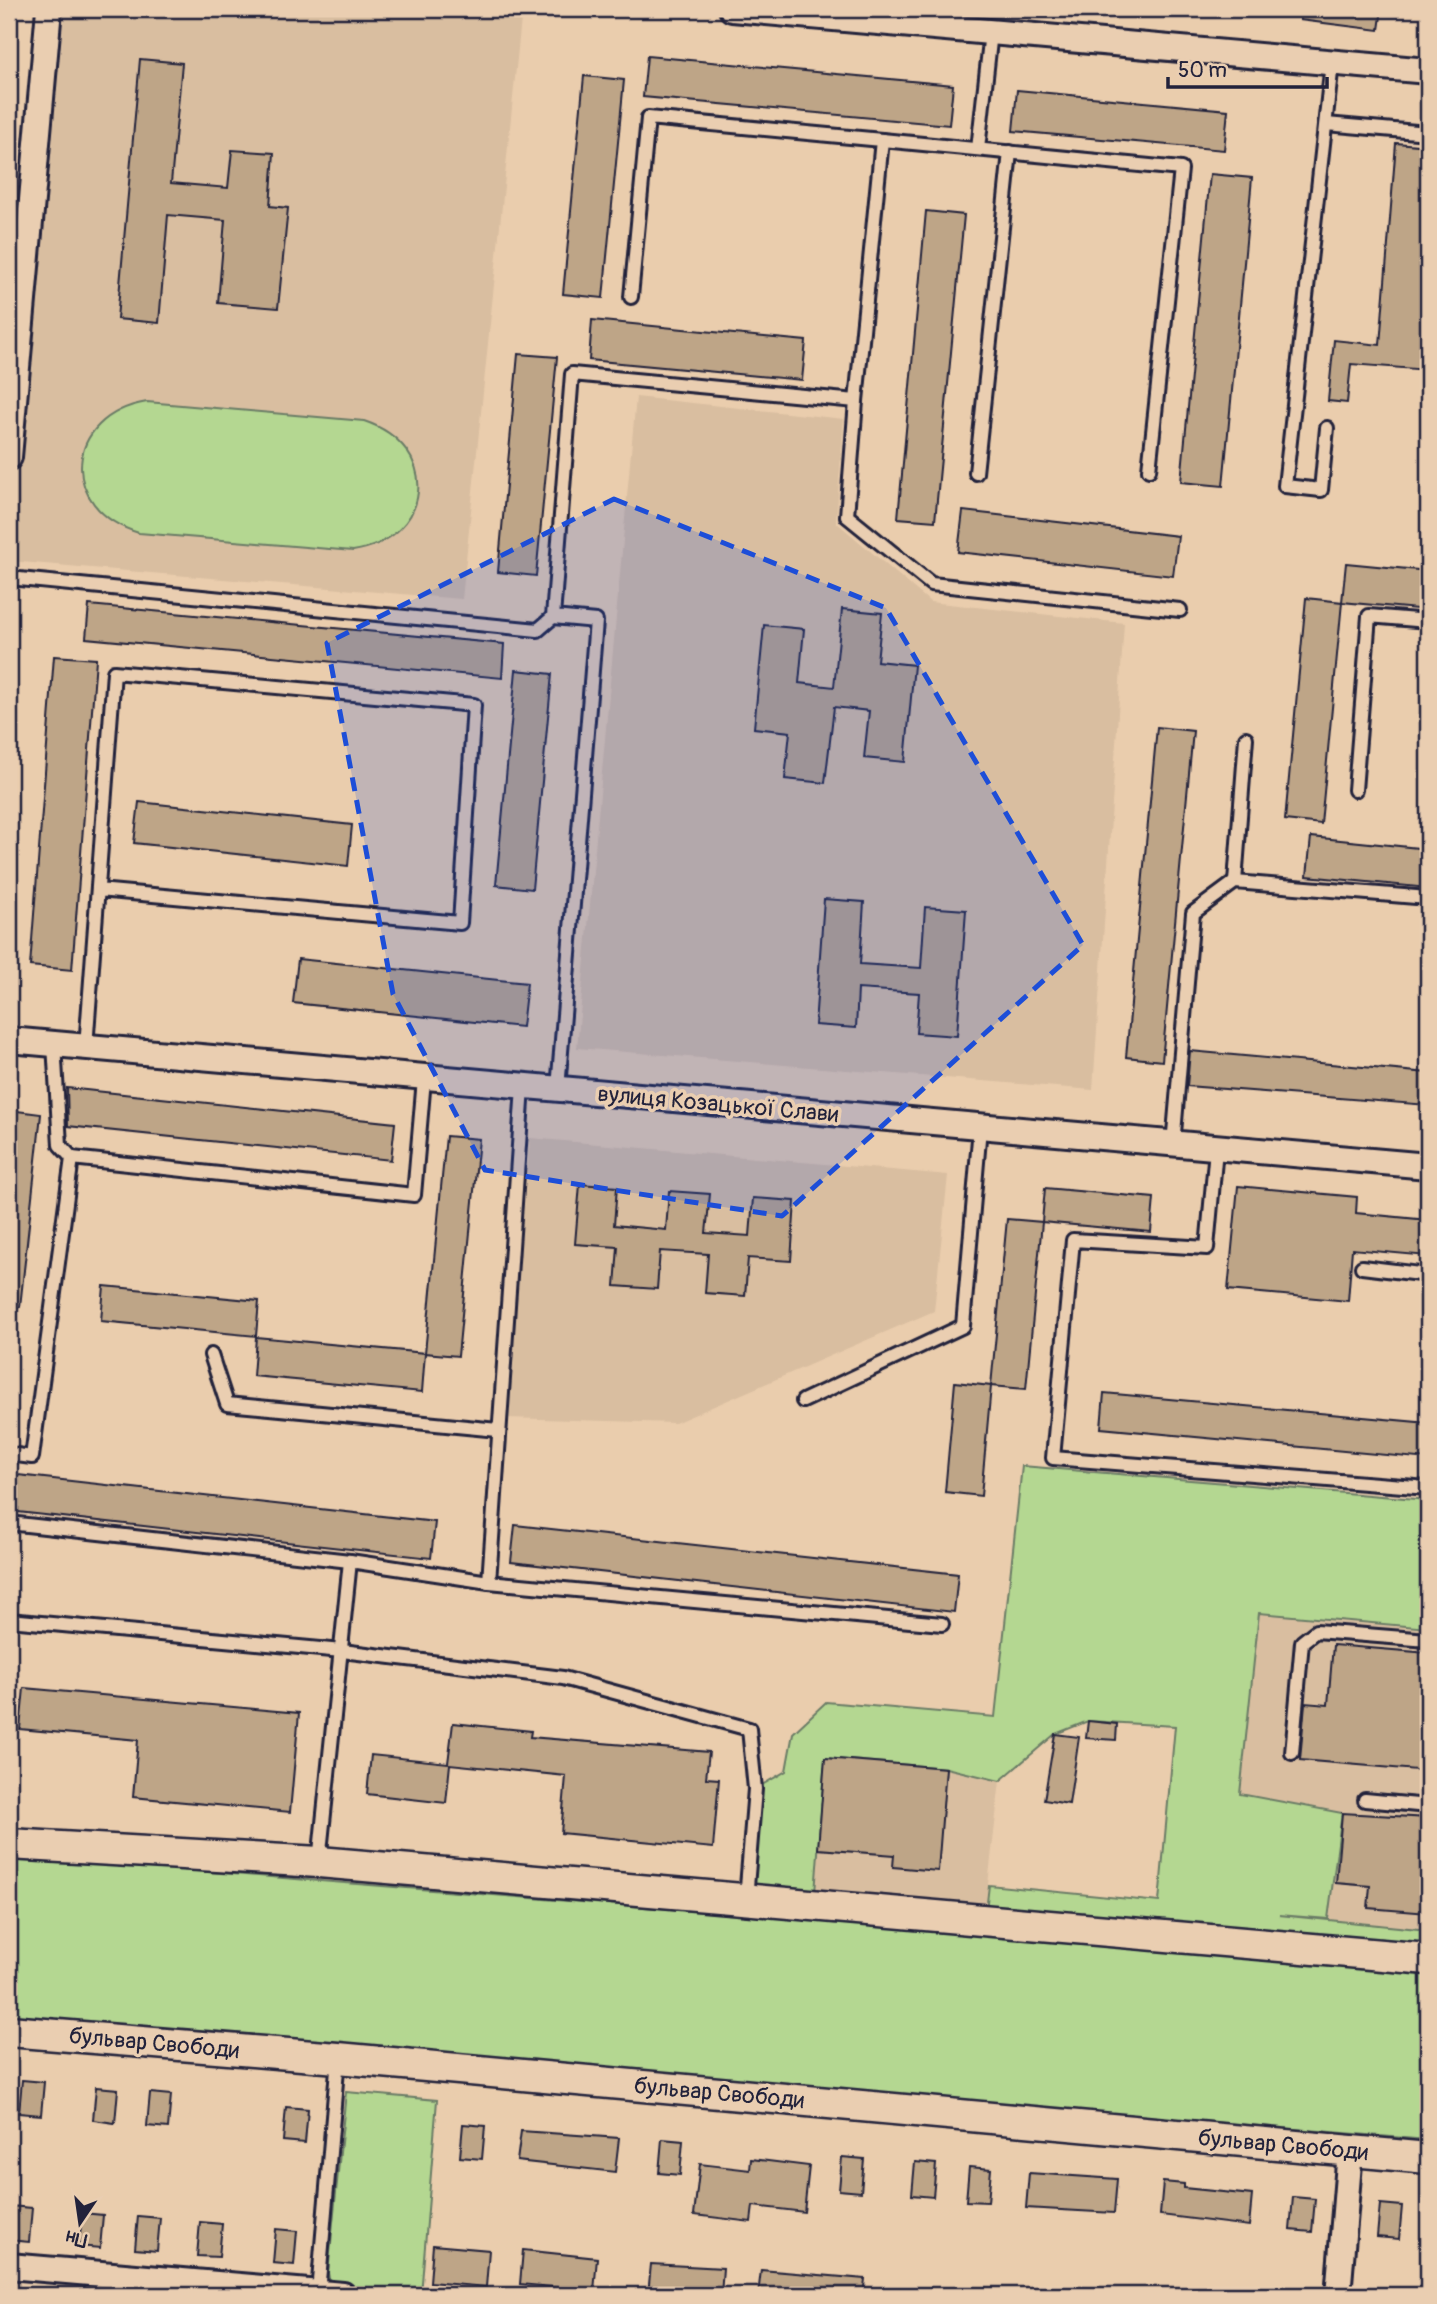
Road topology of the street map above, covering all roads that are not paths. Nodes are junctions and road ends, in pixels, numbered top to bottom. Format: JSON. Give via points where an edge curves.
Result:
{"nodes":[{"id":1,"x":50,"y":9,"type":"edge"},
{"id":2,"x":732,"y":9,"type":"edge"},
{"id":3,"x":990,"y":32,"type":"junction"},
{"id":4,"x":1332,"y":63,"type":"junction"},
{"id":5,"x":1428,"y":71,"type":"edge"},
{"id":6,"x":1326,"y":124,"type":"junction"},
{"id":7,"x":1428,"y":134,"type":"edge"},
{"id":8,"x":882,"y":140,"type":"junction"},
{"id":9,"x":978,"y":149,"type":"junction"},
{"id":10,"x":1010,"y":152,"type":"junction"},
{"id":11,"x":631,"y":297,"type":"dead end"},
{"id":12,"x":12,"y":384,"type":"edge"},
{"id":13,"x":856,"y":401,"type":"junction"},
{"id":14,"x":1327,"y":428,"type":"dead end"},
{"id":15,"x":9,"y":457,"type":"edge"},
{"id":16,"x":1149,"y":470,"type":"dead end"},
{"id":17,"x":976,"y":473,"type":"dead end"},
{"id":18,"x":9,"y":578,"type":"edge"},
{"id":19,"x":1180,"y":610,"type":"dead end"},
{"id":20,"x":553,"y":617,"type":"junction"},
{"id":21,"x":1428,"y":621,"type":"edge"},
{"id":22,"x":1246,"y":737,"type":"dead end"},
{"id":23,"x":1355,"y":790,"type":"dead end"},
{"id":24,"x":1235,"y":881,"type":"junction"},
{"id":25,"x":98,"y":890,"type":"junction"},
{"id":26,"x":1428,"y":898,"type":"edge"},
{"id":27,"x":9,"y":1040,"type":"edge"},
{"id":28,"x":54,"y":1044,"type":"junction"},
{"id":29,"x":86,"y":1047,"type":"junction"},
{"id":30,"x":424,"y":1079,"type":"junction"},
{"id":31,"x":523,"y":1087,"type":"junction"},
{"id":32,"x":558,"y":1089,"type":"junction"},
{"id":33,"x":980,"y":1127,"type":"junction"},
{"id":34,"x":1173,"y":1144,"type":"junction"},
{"id":35,"x":1216,"y":1149,"type":"junction"},
{"id":36,"x":72,"y":1158,"type":"junction"},
{"id":37,"x":1428,"y":1166,"type":"edge"},
{"id":38,"x":1362,"y":1267,"type":"dead end"},
{"id":39,"x":1428,"y":1275,"type":"edge"},
{"id":40,"x":211,"y":1355,"type":"dead end"},
{"id":41,"x":803,"y":1401,"type":"dead end"},
{"id":42,"x":498,"y":1430,"type":"junction"},
{"id":43,"x":9,"y":1454,"type":"edge"},
{"id":44,"x":1428,"y":1488,"type":"edge"},
{"id":45,"x":9,"y":1523,"type":"edge"},
{"id":46,"x":350,"y":1561,"type":"junction"},
{"id":47,"x":489,"y":1582,"type":"junction"},
{"id":48,"x":9,"y":1620,"type":"edge"},
{"id":49,"x":942,"y":1624,"type":"dead end"},
{"id":50,"x":1428,"y":1640,"type":"edge"},
{"id":51,"x":342,"y":1651,"type":"junction"},
{"id":52,"x":1292,"y":1753,"type":"dead end"},
{"id":53,"x":1365,"y":1800,"type":"dead end"},
{"id":54,"x":1428,"y":1806,"type":"edge"},
{"id":55,"x":9,"y":1844,"type":"edge"},
{"id":56,"x":319,"y":1862,"type":"junction"},
{"id":57,"x":746,"y":1902,"type":"junction"},
{"id":58,"x":1428,"y":1959,"type":"edge"},
{"id":59,"x":9,"y":2031,"type":"edge"},
{"id":60,"x":338,"y":2058,"type":"junction"},
{"id":61,"x":1350,"y":2151,"type":"junction"},
{"id":62,"x":1428,"y":2158,"type":"edge"},
{"id":63,"x":9,"y":2266,"type":"edge"},
{"id":64,"x":318,"y":2293,"type":"junction"},
{"id":65,"x":343,"y":2295,"type":"edge"},
{"id":66,"x":1338,"y":2295,"type":"edge"}],
"edges":[{"from":1,"to":12,"type":"street"},
{"from":2,"to":3,"type":"street"},
{"from":3,"to":4,"type":"street"},
{"from":3,"to":9,"type":"lane"},
{"from":4,"to":5,"type":"street"},
{"from":4,"to":6,"type":"lane"},
{"from":6,"to":7,"type":"lane"},
{"from":6,"to":14,"type":"lane","via":[[1285,486],[1321,490]]},
{"from":8,"to":9,"type":"lane"},
{"from":8,"to":11,"type":"lane","via":[[648,118]]},
{"from":8,"to":13,"type":"lane"},
{"from":9,"to":10,"type":"lane"},
{"from":10,"to":16,"type":"lane","via":[[1181,169]]},
{"from":10,"to":17,"type":"lane"},
{"from":12,"to":15,"type":"street"},
{"from":13,"to":19,"type":"lane","via":[[847,516],[931,584]]},
{"from":13,"to":20,"type":"lane","via":[[572,373]]},
{"from":18,"to":20,"type":"lane","via":[[538,630]]},
{"from":20,"to":32,"type":"lane","via":[[596,621]]},
{"from":21,"to":23,"type":"lane","via":[[1369,616]]},
{"from":22,"to":24,"type":"lane"},
{"from":24,"to":26,"type":"lane"},
{"from":24,"to":34,"type":"lane","via":[[1193,913]]},
{"from":25,"to":25,"type":"lane","via":[[114,672],[474,705],[460,923]]},
{"from":25,"to":29,"type":"lane"},
{"from":27,"to":28,"type":"street","name":"вулиця Козацької Слави"},
{"from":28,"to":29,"type":"street","name":"вулиця Козацької Слави"},
{"from":28,"to":36,"type":"lane","via":[[60,1145]]},
{"from":29,"to":30,"type":"street","name":"вулиця Козацької Слави"},
{"from":30,"to":31,"type":"street","name":"вулиця Козацької Слави"},
{"from":30,"to":36,"type":"lane","via":[[414,1195]]},
{"from":31,"to":32,"type":"street","name":"вулиця Козацької Слави"},
{"from":31,"to":42,"type":"lane"},
{"from":32,"to":33,"type":"street","name":"вулиця Козацької Слави"},
{"from":33,"to":34,"type":"street","name":"вулиця Козацької Слави"},
{"from":33,"to":41,"type":"lane","via":[[963,1326]]},
{"from":34,"to":35,"type":"street","name":"вулиця Козацької Слави"},
{"from":35,"to":37,"type":"street","name":"вулиця Козацької Слави"},
{"from":35,"to":44,"type":"lane","via":[[1207,1248],[1073,1240],[1053,1458]]},
{"from":36,"to":43,"type":"lane","via":[[32,1457]]},
{"from":38,"to":39,"type":"lane"},
{"from":40,"to":42,"type":"lane","via":[[227,1404]]},
{"from":42,"to":47,"type":"lane"},
{"from":45,"to":46,"type":"lane"},
{"from":46,"to":47,"type":"lane"},
{"from":46,"to":51,"type":"lane"},
{"from":47,"to":49,"type":"lane"},
{"from":48,"to":51,"type":"lane"},
{"from":50,"to":52,"type":"lane","via":[[1316,1630],[1302,1642]]},
{"from":51,"to":56,"type":"lane"},
{"from":51,"to":57,"type":"lane","via":[[563,1678],[749,1729],[755,1789]]},
{"from":53,"to":54,"type":"lane"},
{"from":55,"to":56,"type":"street"},
{"from":56,"to":57,"type":"street"},
{"from":57,"to":58,"type":"street"},
{"from":59,"to":60,"type":"street","name":"бульвар Свободи"},
{"from":60,"to":61,"type":"street","name":"бульвар Свободи"},
{"from":60,"to":64,"type":"lane"},
{"from":61,"to":62,"type":"street","name":"бульвар Свободи"},
{"from":61,"to":66,"type":"street"},
{"from":63,"to":64,"type":"street"},
{"from":64,"to":65,"type":"street"}]}
